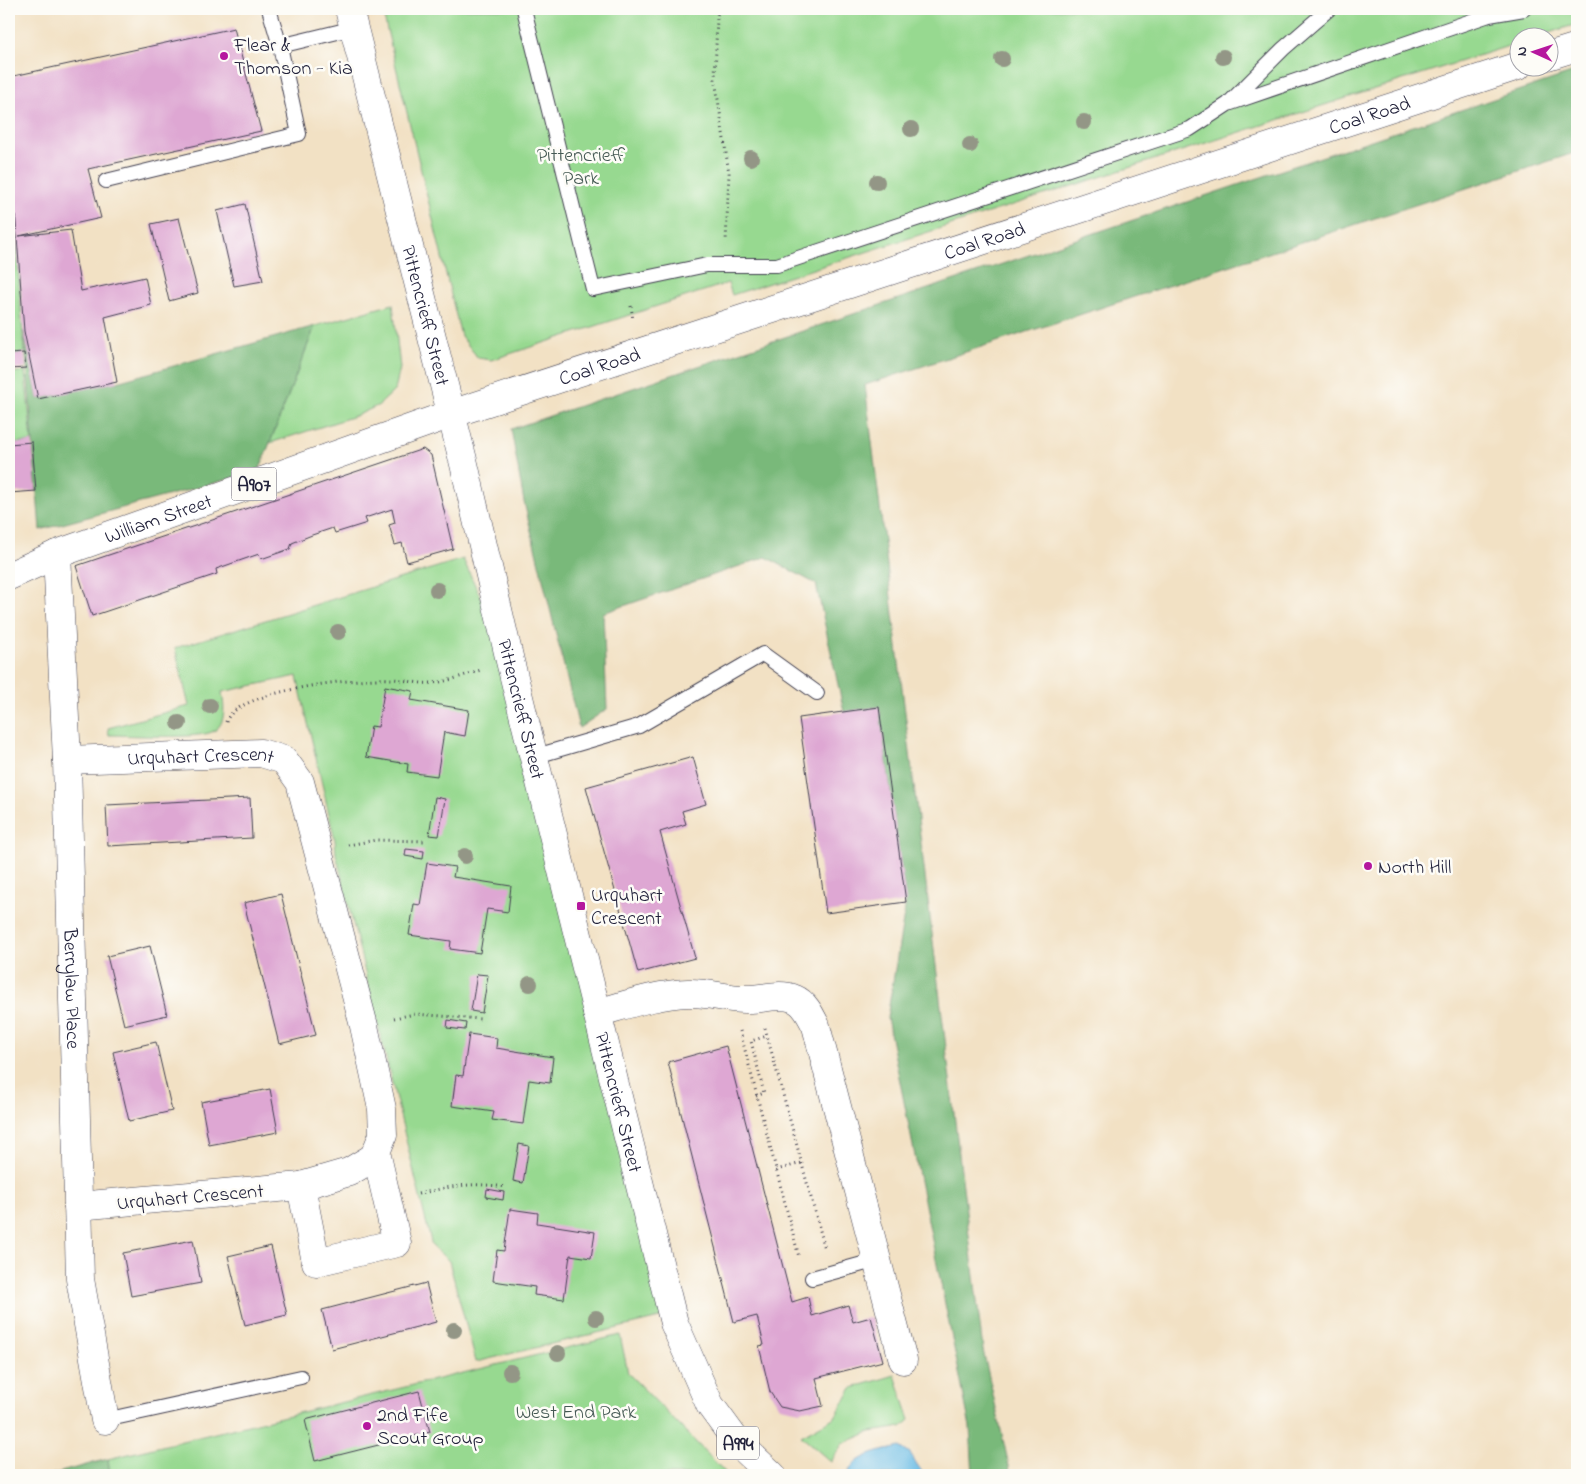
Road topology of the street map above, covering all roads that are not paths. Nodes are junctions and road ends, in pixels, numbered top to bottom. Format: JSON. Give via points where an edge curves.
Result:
{"nodes":[{"id":1,"x":269,"y":9,"type":"edge"},
{"id":2,"x":524,"y":9,"type":"edge"},
{"id":3,"x":1329,"y":9,"type":"edge"},
{"id":4,"x":1524,"y":9,"type":"edge"},
{"id":5,"x":351,"y":18,"type":"edge"},
{"id":6,"x":280,"y":46,"type":"junction"},
{"id":7,"x":1577,"y":47,"type":"edge"},
{"id":8,"x":1558,"y":53,"type":"edge"},
{"id":9,"x":1508,"y":69,"type":"edge"},
{"id":10,"x":1228,"y":104,"type":"junction"},
{"id":11,"x":106,"y":181,"type":"dead end"},
{"id":12,"x":451,"y":414,"type":"junction"},
{"id":13,"x":56,"y":554,"type":"junction"},
{"id":14,"x":9,"y":576,"type":"edge"},
{"id":15,"x":817,"y":693,"type":"dead end"},
{"id":16,"x":534,"y":757,"type":"junction"},
{"id":17,"x":67,"y":760,"type":"junction"},
{"id":18,"x":597,"y":1013,"type":"junction"},
{"id":19,"x":376,"y":1152,"type":"junction"},
{"id":20,"x":302,"y":1186,"type":"junction"},
{"id":21,"x":78,"y":1206,"type":"junction"},
{"id":22,"x":878,"y":1260,"type":"junction"},
{"id":23,"x":812,"y":1278,"type":"dead end"},
{"id":24,"x":903,"y":1360,"type":"dead end"},
{"id":25,"x":300,"y":1377,"type":"dead end"},
{"id":26,"x":105,"y":1420,"type":"joint"},
{"id":27,"x":772,"y":1475,"type":"edge"}],
"edges":[{"from":1,"to":6,"type":"lane"},
{"from":2,"to":10,"type":"lane","via":[[593,289],[707,265],[777,265],[1190,129]]},
{"from":3,"to":10,"type":"lane"},
{"from":4,"to":10,"type":"lane","via":[[1489,15]]},
{"from":5,"to":6,"type":"lane"},
{"from":5,"to":12,"type":"street","name":"Pittencrieff Street"},
{"from":6,"to":11,"type":"lane","via":[[299,134]]},
{"from":7,"to":8,"type":"street"},
{"from":9,"to":12,"type":"street","name":"Coal Road"},
{"from":12,"to":13,"type":"street","name":"William Street","number":"A907"},
{"from":12,"to":16,"type":"street","name":"Pittencrieff Street","number":"A994"},
{"from":13,"to":14,"type":"street","name":"William Street","number":"A907"},
{"from":13,"to":17,"type":"street","name":"Berrylaw Place"},
{"from":15,"to":16,"type":"lane","via":[[763,654],[639,726]]},
{"from":16,"to":18,"type":"street","name":"Pittencrieff Street","number":"A994"},
{"from":17,"to":19,"type":"street","name":"Urquhart Crescent","via":[[261,753],[284,760],[300,782],[364,1026],[382,1109],[383,1135]]},
{"from":17,"to":21,"type":"street","name":"Berrylaw Place"},
{"from":18,"to":22,"type":"street","via":[[689,992],[732,999],[771,996],[795,999],[808,1011],[816,1026]]},
{"from":18,"to":27,"type":"street","name":"Pittencrieff Street","number":"A994","via":[[674,1323],[710,1405],[737,1442]]},
{"from":19,"to":20,"type":"street","name":"Urquhart Crescent","via":[[374,1157],[349,1172]]},
{"from":19,"to":20,"type":"street","name":"Urquhart Crescent","via":[[397,1242],[316,1262]]},
{"from":20,"to":21,"type":"street","name":"Urquhart Crescent"},
{"from":21,"to":26,"type":"street","name":"Berrylaw Place","via":[[80,1280]]},
{"from":22,"to":23,"type":"lane"},
{"from":22,"to":24,"type":"street"},
{"from":25,"to":26,"type":"lane"}]}
